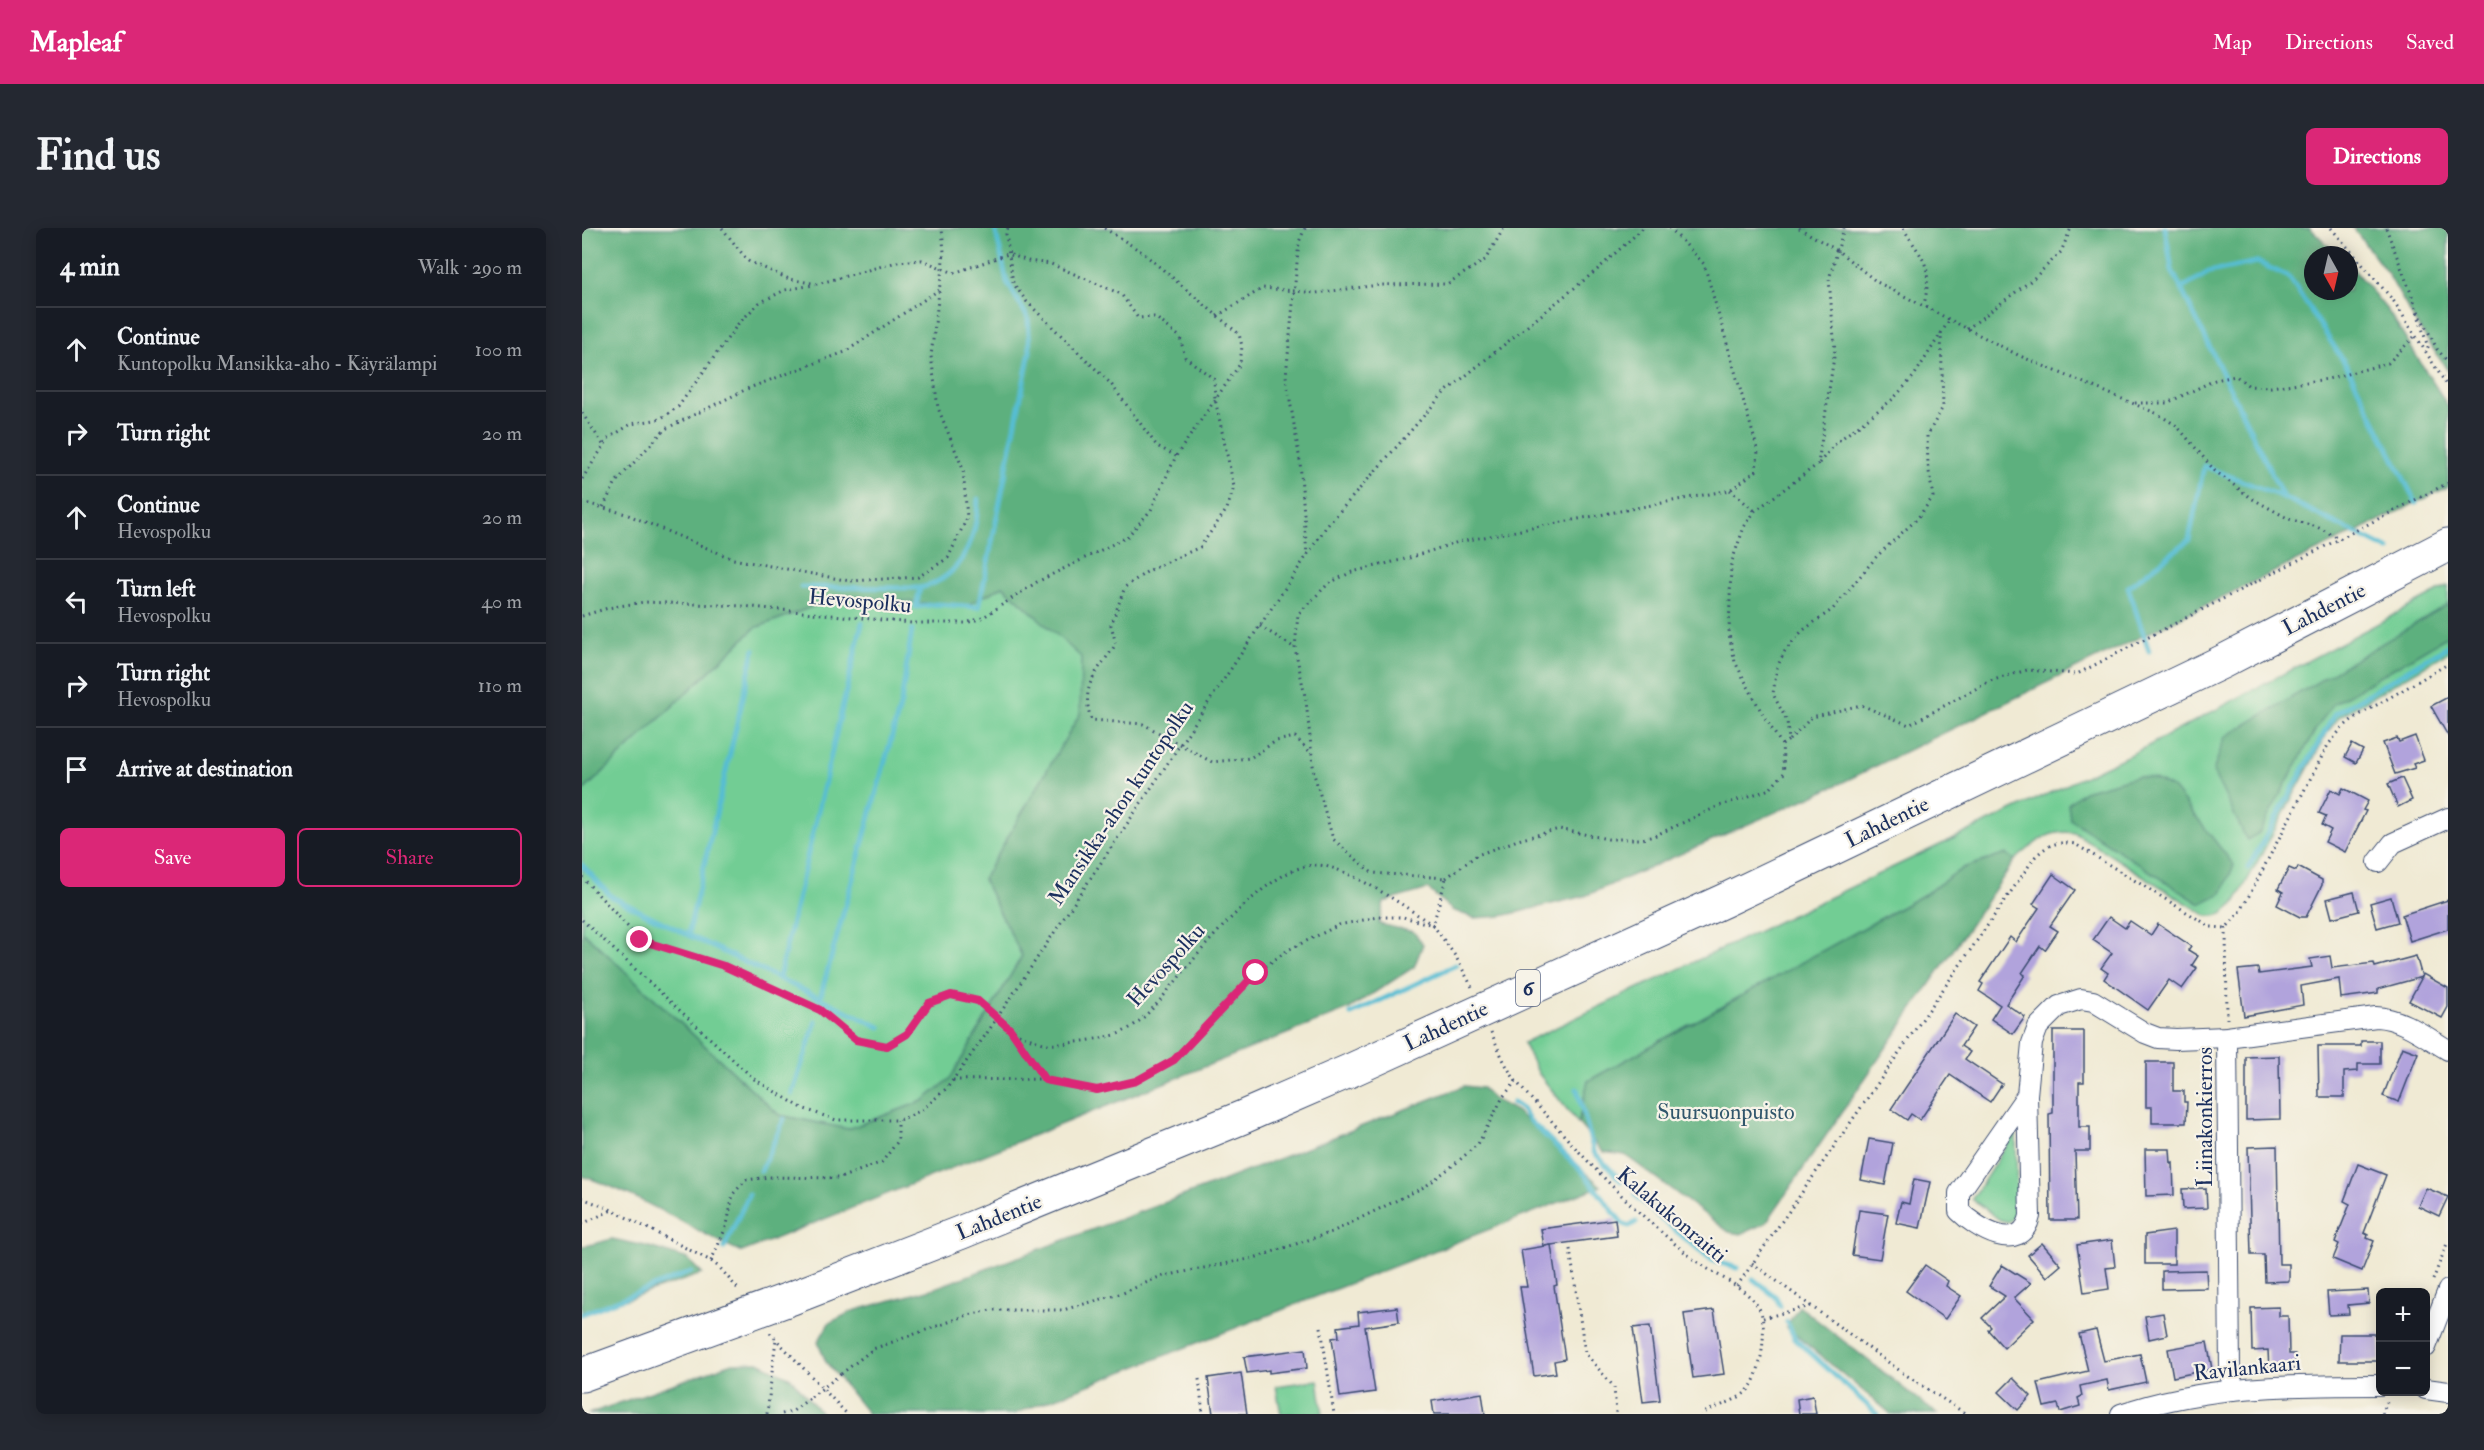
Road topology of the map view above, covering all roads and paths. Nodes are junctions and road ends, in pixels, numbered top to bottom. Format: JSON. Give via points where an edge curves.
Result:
{"nodes":[{"id":1,"x":722,"y":228,"type":"edge"},
{"id":2,"x":942,"y":228,"type":"edge"},
{"id":3,"x":1008,"y":228,"type":"edge"},
{"id":4,"x":1104,"y":228,"type":"edge"},
{"id":5,"x":1305,"y":228,"type":"edge"},
{"id":6,"x":1504,"y":228,"type":"edge"},
{"id":7,"x":1643,"y":228,"type":"edge"},
{"id":8,"x":1670,"y":228,"type":"edge"},
{"id":9,"x":1799,"y":228,"type":"edge"},
{"id":10,"x":1844,"y":228,"type":"edge"},
{"id":11,"x":1903,"y":228,"type":"edge"},
{"id":12,"x":2071,"y":228,"type":"edge"},
{"id":13,"x":2331,"y":228,"type":"edge"},
{"id":14,"x":2386,"y":228,"type":"edge"},
{"id":15,"x":1838,"y":251,"type":"junction"},
{"id":16,"x":1008,"y":254,"type":"junction"},
{"id":17,"x":942,"y":267,"type":"junction"},
{"id":18,"x":817,"y":284,"type":"junction"},
{"id":19,"x":939,"y":290,"type":"junction"},
{"id":20,"x":1294,"y":290,"type":"junction"},
{"id":21,"x":2414,"y":302,"type":"junction"},
{"id":22,"x":1924,"y":306,"type":"junction"},
{"id":23,"x":1217,"y":316,"type":"junction"},
{"id":24,"x":1950,"y":319,"type":"junction"},
{"id":25,"x":1967,"y":328,"type":"junction"},
{"id":26,"x":1941,"y":333,"type":"junction"},
{"id":27,"x":2416,"y":335,"type":"junction"},
{"id":28,"x":2430,"y":357,"type":"junction"},
{"id":29,"x":2448,"y":363,"type":"edge"},
{"id":30,"x":2448,"y":387,"type":"edge"},
{"id":31,"x":1215,"y":399,"type":"junction"},
{"id":32,"x":2134,"y":403,"type":"junction"},
{"id":33,"x":582,"y":413,"type":"edge"},
{"id":34,"x":604,"y":446,"type":"junction"},
{"id":35,"x":1176,"y":456,"type":"junction"},
{"id":36,"x":1818,"y":464,"type":"junction"},
{"id":37,"x":582,"y":479,"type":"edge"},
{"id":38,"x":2448,"y":483,"type":"edge"},
{"id":39,"x":1730,"y":490,"type":"junction"},
{"id":40,"x":582,"y":502,"type":"edge"},
{"id":41,"x":603,"y":507,"type":"junction"},
{"id":42,"x":1755,"y":511,"type":"junction"},
{"id":43,"x":2341,"y":539,"type":"junction"},
{"id":44,"x":2448,"y":545,"type":"edge"},
{"id":45,"x":1307,"y":555,"type":"junction"},
{"id":46,"x":582,"y":616,"type":"edge"},
{"id":47,"x":1260,"y":626,"type":"junction"},
{"id":48,"x":1295,"y":648,"type":"junction"},
{"id":49,"x":2448,"y":664,"type":"edge"},
{"id":50,"x":1789,"y":740,"type":"junction"},
{"id":51,"x":1180,"y":744,"type":"junction"},
{"id":52,"x":1782,"y":745,"type":"junction"},
{"id":53,"x":1312,"y":753,"type":"junction"},
{"id":54,"x":2448,"y":818,"type":"edge"},
{"id":55,"x":2378,"y":862,"type":"dead end"},
{"id":56,"x":582,"y":877,"type":"edge"},
{"id":57,"x":1446,"y":878,"type":"junction"},
{"id":58,"x":582,"y":920,"type":"edge"},
{"id":59,"x":1432,"y":925,"type":"junction"},
{"id":60,"x":2226,"y":928,"type":"junction"},
{"id":61,"x":1475,"y":996,"type":"dead end"},
{"id":62,"x":1489,"y":1027,"type":"dead end"},
{"id":63,"x":1010,"y":1029,"type":"junction"},
{"id":64,"x":2227,"y":1037,"type":"junction"},
{"id":65,"x":2448,"y":1050,"type":"edge"},
{"id":66,"x":953,"y":1080,"type":"junction"},
{"id":67,"x":1045,"y":1080,"type":"junction"},
{"id":68,"x":1516,"y":1081,"type":"junction"},
{"id":69,"x":2027,"y":1095,"type":"junction"},
{"id":70,"x":898,"y":1120,"type":"junction"},
{"id":71,"x":582,"y":1198,"type":"edge"},
{"id":72,"x":612,"y":1210,"type":"junction"},
{"id":73,"x":582,"y":1224,"type":"edge"},
{"id":74,"x":2448,"y":1241,"type":"edge"},
{"id":75,"x":1570,"y":1249,"type":"dead end"},
{"id":76,"x":711,"y":1261,"type":"junction"},
{"id":77,"x":1752,"y":1263,"type":"junction"},
{"id":78,"x":1737,"y":1286,"type":"junction"},
{"id":79,"x":2440,"y":1287,"type":"edge"},
{"id":80,"x":738,"y":1289,"type":"dead end"},
{"id":81,"x":1811,"y":1306,"type":"junction"},
{"id":82,"x":1763,"y":1318,"type":"junction"},
{"id":83,"x":1321,"y":1328,"type":"dead end"},
{"id":84,"x":766,"y":1330,"type":"dead end"},
{"id":85,"x":776,"y":1340,"type":"junction"},
{"id":86,"x":2427,"y":1342,"type":"edge"},
{"id":87,"x":582,"y":1375,"type":"edge"},
{"id":88,"x":1199,"y":1378,"type":"dead end"},
{"id":89,"x":2233,"y":1390,"type":"junction"},
{"id":90,"x":2376,"y":1390,"type":"edge"},
{"id":91,"x":2430,"y":1390,"type":"edge"},
{"id":92,"x":2448,"y":1392,"type":"edge"},
{"id":93,"x":2384,"y":1396,"type":"edge"},
{"id":94,"x":767,"y":1414,"type":"edge"},
{"id":95,"x":782,"y":1414,"type":"edge"},
{"id":96,"x":847,"y":1414,"type":"edge"},
{"id":97,"x":1203,"y":1414,"type":"edge"},
{"id":98,"x":1335,"y":1414,"type":"edge"},
{"id":99,"x":1616,"y":1414,"type":"edge"},
{"id":100,"x":1701,"y":1414,"type":"edge"},
{"id":101,"x":1966,"y":1414,"type":"edge"},
{"id":102,"x":2121,"y":1414,"type":"edge"},
{"id":103,"x":2382,"y":1414,"type":"edge"}],
"edges":[{"from":1,"to":18,"type":"path","via":[[748,261],[789,279]]},
{"from":2,"to":17,"type":"path"},
{"from":3,"to":16,"type":"path"},
{"from":4,"to":23,"type":"path","name":"Hevospolku","via":[[1142,252]]},
{"from":5,"to":20,"type":"path","via":[[1299,242]]},
{"from":6,"to":20,"type":"path","via":[[1485,260],[1447,284]]},
{"from":7,"to":45,"type":"path","name":"Mansikka-ahon kuntopolku","via":[[1443,394],[1326,527]]},
{"from":8,"to":39,"type":"path","via":[[1704,264],[1758,451],[1756,471]]},
{"from":9,"to":15,"type":"path"},
{"from":10,"to":15,"type":"path"},
{"from":11,"to":22,"type":"path","via":[[1929,274]]},
{"from":12,"to":25,"type":"path","via":[[2061,252],[2033,279]]},
{"from":13,"to":27,"type":"path","via":[[2393,300]]},
{"from":14,"to":21,"type":"path"},
{"from":15,"to":22,"type":"path","via":[[1877,282]]},
{"from":15,"to":36,"type":"path","via":[[1829,279],[1835,350]]},
{"from":16,"to":17,"type":"path","via":[[954,273]]},
{"from":16,"to":31,"type":"path","via":[[1051,264],[1121,294],[1138,318],[1155,317],[1180,337],[1185,357],[1214,379]]},
{"from":16,"to":35,"type":"path","via":[[1013,283],[1027,302],[1111,384],[1157,446]]},
{"from":17,"to":18,"type":"path","via":[[922,260],[897,262]]},
{"from":17,"to":19,"type":"path"},
{"from":18,"to":34,"type":"path","via":[[785,290],[759,303],[738,324],[678,407],[660,420],[631,424],[609,438]]},
{"from":19,"to":41,"type":"path","via":[[845,352],[749,388],[665,429],[616,482]]},
{"from":19,"to":41,"type":"path","via":[[931,356],[939,408],[963,469],[967,518],[948,558],[918,577],[850,581],[733,559]]},
{"from":20,"to":23,"type":"path","via":[[1263,288]]},
{"from":20,"to":45,"type":"path","via":[[1286,375],[1300,460]]},
{"from":21,"to":28,"type":"path"},
{"from":21,"to":29,"type":"path"},
{"from":22,"to":24,"type":"path"},
{"from":23,"to":31,"type":"path","name":"Hevospolku","via":[[1239,334],[1242,346],[1240,364]]},
{"from":24,"to":25,"type":"path"},
{"from":24,"to":26,"type":"path"},
{"from":25,"to":32,"type":"path","via":[[2020,356]]},
{"from":26,"to":36,"type":"path","via":[[1914,376],[1893,399],[1837,442]]},
{"from":26,"to":50,"type":"path","via":[[1943,407],[1927,436],[1933,497],[1833,609],[1802,630],[1785,651],[1777,667],[1773,694],[1787,721]]},
{"from":27,"to":28,"type":"path"},
{"from":27,"to":32,"type":"path","via":[[2388,363],[2328,379],[2271,387],[2249,386],[2236,376],[2215,380],[2167,403]]},
{"from":28,"to":30,"type":"path"},
{"from":31,"to":35,"type":"path","name":"Hevospolku"},
{"from":31,"to":51,"type":"path","via":[[1234,487],[1227,509],[1200,547],[1148,571],[1125,587],[1111,625],[1116,644],[1092,677],[1086,703],[1091,720],[1143,724]]},
{"from":32,"to":43,"type":"path","via":[[2177,426],[2215,471],[2251,498],[2289,519]]},
{"from":33,"to":34,"type":"path"},
{"from":34,"to":37,"type":"path"},
{"from":35,"to":46,"type":"path","name":"Hevospolku","via":[[1151,510],[1128,537],[1037,582],[982,618],[966,623],[912,623],[742,606],[655,602]]},
{"from":36,"to":42,"type":"path"},
{"from":38,"to":43,"type":"path"},
{"from":39,"to":42,"type":"path"},
{"from":39,"to":48,"type":"path","via":[[1458,542],[1352,572],[1329,583],[1298,614]]},
{"from":40,"to":41,"type":"path"},
{"from":42,"to":52,"type":"path","via":[[1744,527],[1731,564],[1729,634],[1735,662]]},
{"from":43,"to":50,"type":"path","via":[[2077,674],[2027,670],[1990,681],[1909,725],[1861,705],[1812,717]]},
{"from":44,"to":87,"type":"highway","name":"Lahdentie","number":"6","via":[[2222,662],[1733,896],[1349,1071],[941,1240]]},
{"from":45,"to":47,"type":"path","name":"Mansikka-ahon kuntopolku"},
{"from":47,"to":48,"type":"path"},
{"from":47,"to":51,"type":"path","name":"Mansikka-ahon kuntopolku"},
{"from":48,"to":53,"type":"path"},
{"from":49,"to":60,"type":"path","via":[[2342,728],[2328,745],[2241,911]]},
{"from":50,"to":52,"type":"path"},
{"from":51,"to":53,"type":"path","via":[[1212,762],[1250,758],[1276,741],[1295,737]]},
{"from":51,"to":66,"type":"path","name":"Mansikka-ahon kuntopolku","bridge":true},
{"from":52,"to":57,"type":"path","via":[[1784,773],[1770,789],[1719,806],[1654,836],[1608,839],[1559,829],[1477,855]]},
{"from":53,"to":57,"type":"path","via":[[1314,774],[1333,839],[1372,873]]},
{"from":54,"to":55,"type":"street","via":[[2393,843]]},
{"from":56,"to":63,"type":"path","name":"Hevospolku","via":[[640,940],[724,966],[800,999],[856,1040],[887,1046],[907,1034],[929,1003],[951,995],[978,1001]]},
{"from":57,"to":59,"type":"path"},
{"from":58,"to":70,"type":"path","name":"Mansikka-ahon kuntopolku","via":[[754,1078],[802,1108],[836,1120]]},
{"from":59,"to":61,"type":"path","via":[[1456,957]]},
{"from":59,"to":63,"type":"path","name":"Hevospolku","via":[[1347,874],[1317,865],[1283,873],[1205,944],[1140,1020],[1117,1034],[1049,1044]]},
{"from":59,"to":67,"type":"path","via":[[1403,917],[1378,917],[1339,925],[1288,950],[1256,973],[1174,1060],[1136,1081],[1097,1090]]},
{"from":60,"to":64,"type":"path"},
{"from":60,"to":77,"type":"path","via":[[2211,927],[2075,844],[2059,842],[2045,847]]},
{"from":62,"to":68,"type":"path","name":"Kalakukonraitti"},
{"from":63,"to":67,"type":"path"},
{"from":64,"to":65,"type":"street","name":"Liinakonkierros","via":[[2387,1017]]},
{"from":64,"to":69,"type":"street","via":[[2158,1038],[2093,1001],[2070,1001],[2059,1005],[2038,1027],[2032,1043]]},
{"from":64,"to":89,"type":"street","name":"Liinakonkierros"},
{"from":66,"to":67,"type":"path"},
{"from":66,"to":70,"type":"path","name":"Mansikka-ahon kuntopolku","via":[[923,1109]]},
{"from":68,"to":78,"type":"path","name":"Kalakukonraitti","via":[[1589,1165],[1660,1232],[1708,1271]]},
{"from":68,"to":95,"type":"path","bridge":true,"via":[[1478,1144],[1456,1163],[1426,1186],[1332,1232],[1254,1258],[1158,1277],[1123,1293],[1063,1310],[991,1310],[968,1315],[873,1349],[793,1411]]},
{"from":69,"to":69,"type":"street","via":[[1959,1193],[1959,1211],[1994,1236],[2014,1235],[2029,1223]]},
{"from":70,"to":76,"type":"path","via":[[898,1141],[882,1161],[872,1166],[840,1178],[769,1176],[746,1180],[733,1194],[727,1225]]},
{"from":71,"to":72,"type":"path"},
{"from":72,"to":73,"type":"path"},
{"from":72,"to":76,"type":"path"},
{"from":74,"to":79,"type":"path"},
{"from":75,"to":99,"type":"path","via":[[1585,1353],[1614,1387]]},
{"from":76,"to":80,"type":"path"},
{"from":77,"to":78,"type":"path"},
{"from":77,"to":81,"type":"path"},
{"from":78,"to":82,"type":"path","name":"Kalakukonraitti","via":[[1758,1307]]},
{"from":79,"to":86,"type":"street"},
{"from":81,"to":82,"type":"path"},
{"from":81,"to":101,"type":"path"},
{"from":82,"to":100,"type":"path","via":[[1762,1352],[1751,1387]]},
{"from":83,"to":98,"type":"path"},
{"from":84,"to":85,"type":"path"},
{"from":85,"to":94,"type":"path"},
{"from":85,"to":96,"type":"path"},
{"from":88,"to":97,"type":"path"},
{"from":89,"to":90,"type":"street","name":"Ravilankaari","via":[[2288,1385]]},
{"from":89,"to":102,"type":"street","name":"Ravilankaari"},
{"from":91,"to":92,"type":"street"},
{"from":93,"to":103,"type":"path"}]}
